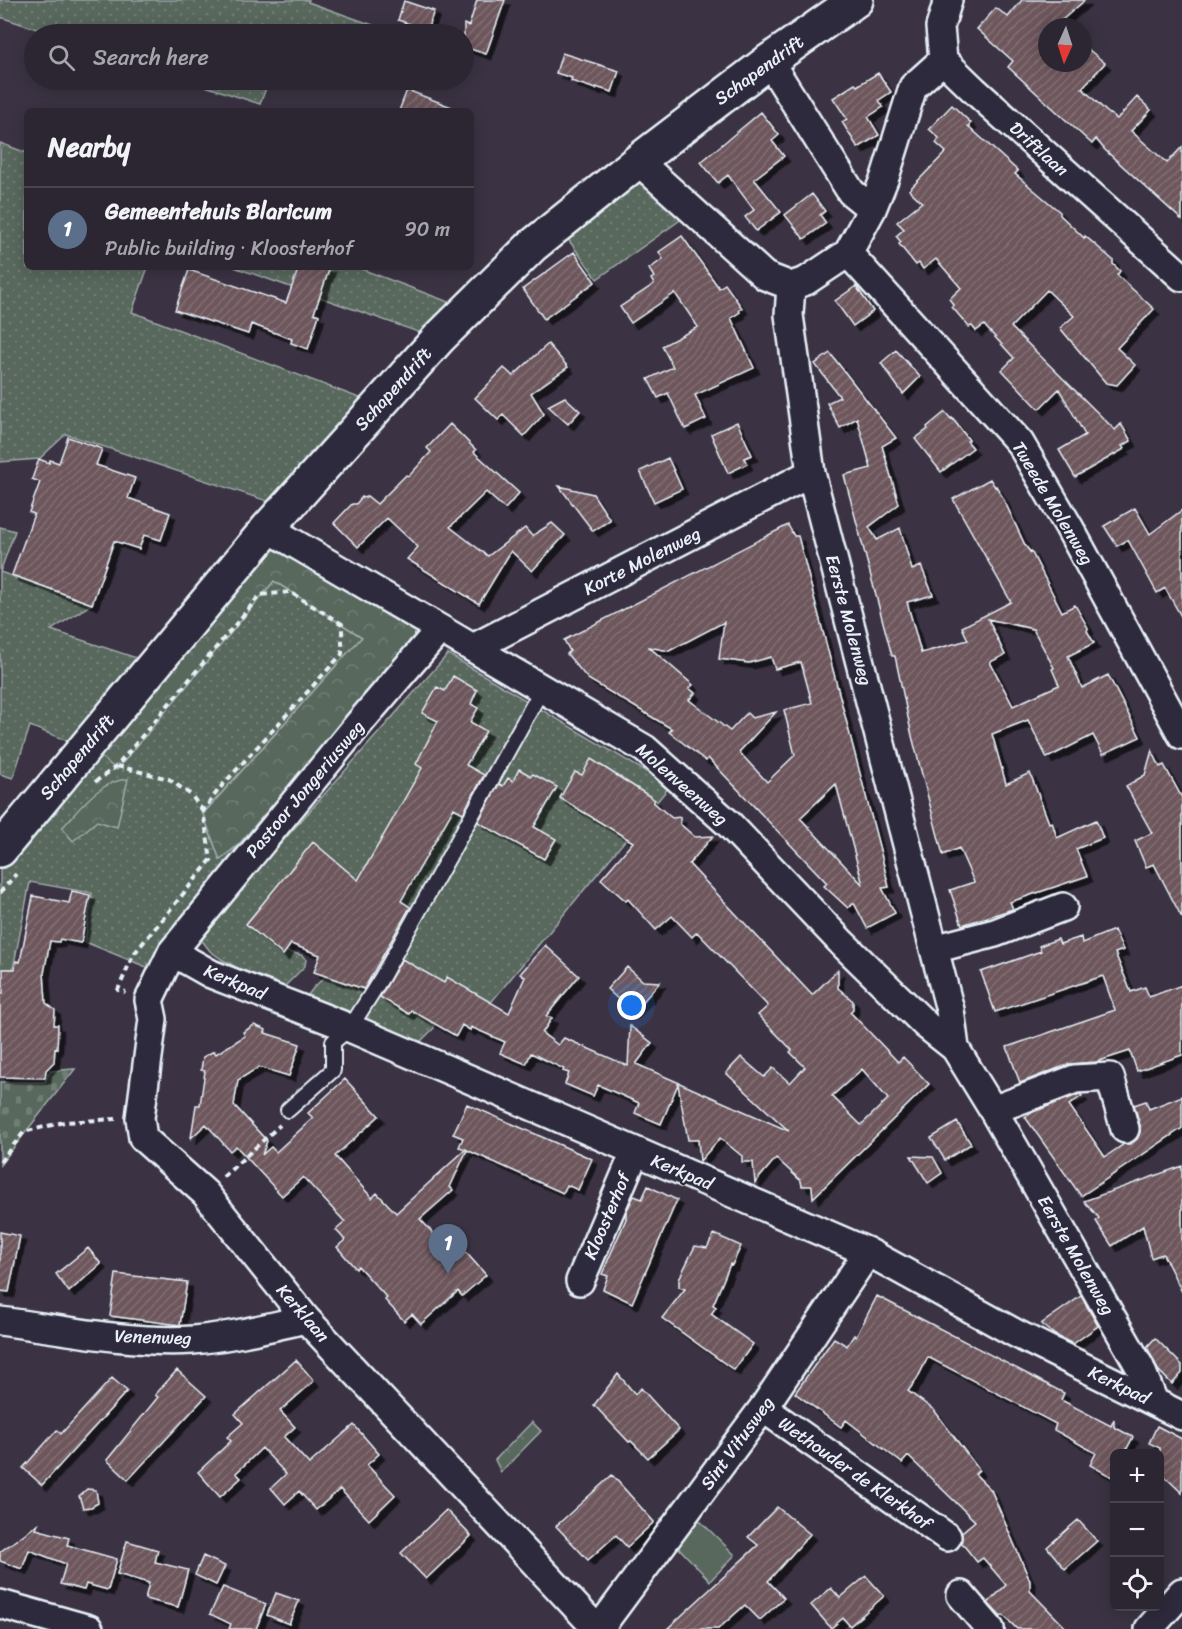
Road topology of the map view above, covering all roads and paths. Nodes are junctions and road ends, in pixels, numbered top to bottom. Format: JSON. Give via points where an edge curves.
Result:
{"nodes":[{"id":1,"x":856,"y":0,"type":"edge"},
{"id":2,"x":948,"y":0,"type":"edge"},
{"id":3,"x":943,"y":60,"type":"junction"},
{"id":4,"x":770,"y":61,"type":"junction"},
{"id":5,"x":638,"y":161,"type":"junction"},
{"id":6,"x":872,"y":209,"type":"junction"},
{"id":7,"x":848,"y":253,"type":"junction"},
{"id":8,"x":1182,"y":278,"type":"edge"},
{"id":9,"x":791,"y":286,"type":"junction"},
{"id":10,"x":811,"y":474,"type":"junction"},
{"id":11,"x":268,"y":528,"type":"junction"},
{"id":12,"x":440,"y":629,"type":"junction"},
{"id":13,"x":473,"y":648,"type":"junction"},
{"id":14,"x":542,"y":689,"type":"junction"},
{"id":15,"x":1182,"y":735,"type":"edge"},
{"id":16,"x":117,"y":766,"type":"junction"},
{"id":17,"x":94,"y":782,"type":"dead end"},
{"id":18,"x":203,"y":811,"type":"junction"},
{"id":19,"x":11,"y":859,"type":"edge"},
{"id":20,"x":0,"y":893,"type":"edge"},
{"id":21,"x":1063,"y":907,"type":"dead end"},
{"id":22,"x":934,"y":949,"type":"junction"},
{"id":23,"x":172,"y":952,"type":"junction"},
{"id":24,"x":149,"y":1000,"type":"junction"},
{"id":25,"x":350,"y":1028,"type":"junction"},
{"id":26,"x":955,"y":1048,"type":"junction"},
{"id":27,"x":288,"y":1110,"type":"joint"},
{"id":28,"x":993,"y":1110,"type":"junction"},
{"id":29,"x":140,"y":1118,"type":"junction"},
{"id":30,"x":1125,"y":1129,"type":"dead end"},
{"id":31,"x":635,"y":1152,"type":"junction"},
{"id":32,"x":0,"y":1162,"type":"edge"},
{"id":33,"x":205,"y":1193,"type":"junction"},
{"id":34,"x":868,"y":1252,"type":"junction"},
{"id":35,"x":580,"y":1281,"type":"dead end"},
{"id":36,"x":306,"y":1319,"type":"junction"},
{"id":37,"x":0,"y":1321,"type":"edge"},
{"id":38,"x":1154,"y":1402,"type":"junction"},
{"id":39,"x":763,"y":1408,"type":"junction"},
{"id":40,"x":1182,"y":1416,"type":"edge"},
{"id":41,"x":947,"y":1537,"type":"dead end"},
{"id":42,"x":961,"y":1595,"type":"dead end"},
{"id":43,"x":1179,"y":1603,"type":"edge"},
{"id":44,"x":0,"y":1604,"type":"edge"},
{"id":45,"x":89,"y":1629,"type":"edge"},
{"id":46,"x":598,"y":1629,"type":"edge"},
{"id":47,"x":990,"y":1629,"type":"edge"},
{"id":48,"x":1149,"y":1629,"type":"edge"}],
"edges":[{"from":1,"to":4,"type":"street","name":"Schapendrift"},
{"from":2,"to":3,"type":"street","via":[[940,27]]},
{"from":3,"to":6,"type":"street","via":[[913,87]]},
{"from":3,"to":8,"type":"street","name":"Driftlaan"},
{"from":4,"to":5,"type":"street","name":"Schapendrift"},
{"from":4,"to":6,"type":"street","via":[[851,192]]},
{"from":5,"to":9,"type":"street","via":[[765,276]]},
{"from":5,"to":11,"type":"street","name":"Schapendrift","via":[[532,246],[439,338]]},
{"from":6,"to":7,"type":"street"},
{"from":7,"to":9,"type":"street","via":[[806,281]]},
{"from":7,"to":15,"type":"street","name":"Tweede Molenweg","via":[[1020,443]]},
{"from":9,"to":10,"type":"street","name":"Eerste Molenweg","via":[[789,315]]},
{"from":10,"to":13,"type":"street","name":"Korte Molenweg"},
{"from":10,"to":22,"type":"street","name":"Eerste Molenweg"},
{"from":11,"to":12,"type":"street","name":"Molenveenweg"},
{"from":11,"to":19,"type":"street","name":"Schapendrift"},
{"from":12,"to":13,"type":"street","name":"Molenveenweg"},
{"from":12,"to":23,"type":"street","name":"Pastoor Jongeriusweg"},
{"from":13,"to":14,"type":"street","name":"Molenveenweg"},
{"from":14,"to":25,"type":"lane"},
{"from":14,"to":26,"type":"street","name":"Molenveenweg","via":[[645,749],[729,824],[842,943]]},
{"from":16,"to":17,"type":"path"},
{"from":16,"to":18,"type":"path","via":[[169,779],[191,795]]},
{"from":16,"to":18,"type":"path","via":[[260,595],[290,592],[342,624],[342,654]]},
{"from":18,"to":24,"type":"path","via":[[211,860],[133,955],[118,990]]},
{"from":19,"to":20,"type":"path"},
{"from":21,"to":22,"type":"street","via":[[995,933]]},
{"from":22,"to":26,"type":"street","name":"Eerste Molenweg"},
{"from":23,"to":24,"type":"street"},
{"from":23,"to":25,"type":"street","name":"Kerkpad","via":[[211,974]]},
{"from":24,"to":29,"type":"street","name":"Kerklaan","via":[[153,1019]]},
{"from":25,"to":27,"type":"lane","via":[[333,1042],[333,1070]]},
{"from":25,"to":31,"type":"street","name":"Kerkpad"},
{"from":26,"to":28,"type":"street","name":"Eerste Molenweg"},
{"from":27,"to":33,"type":"path","via":[[279,1127]]},
{"from":28,"to":30,"type":"street","via":[[1075,1079],[1110,1077]]},
{"from":28,"to":38,"type":"street","name":"Eerste Molenweg","via":[[1140,1367]]},
{"from":29,"to":32,"type":"path","via":[[64,1122],[24,1132]]},
{"from":29,"to":33,"type":"street","name":"Kerklaan","via":[[143,1138]]},
{"from":31,"to":34,"type":"street","name":"Kerkpad"},
{"from":31,"to":35,"type":"street","name":"Kloosterhof"},
{"from":33,"to":36,"type":"street","name":"Kerklaan"},
{"from":34,"to":38,"type":"street","name":"Kerkpad","via":[[1015,1333]]},
{"from":34,"to":39,"type":"street","name":"Sint Vitusweg"},
{"from":36,"to":37,"type":"street","name":"Venenweg","via":[[193,1340],[148,1340]]},
{"from":36,"to":46,"type":"street","name":"Kerklaan"},
{"from":38,"to":40,"type":"street","name":"Kerkpad"},
{"from":39,"to":41,"type":"street","name":"Wethouder de Klerkhof"},
{"from":39,"to":46,"type":"street","name":"Sint Vitusweg"},
{"from":42,"to":47,"type":"street"},
{"from":43,"to":48,"type":"street"},
{"from":44,"to":45,"type":"street"}]}
